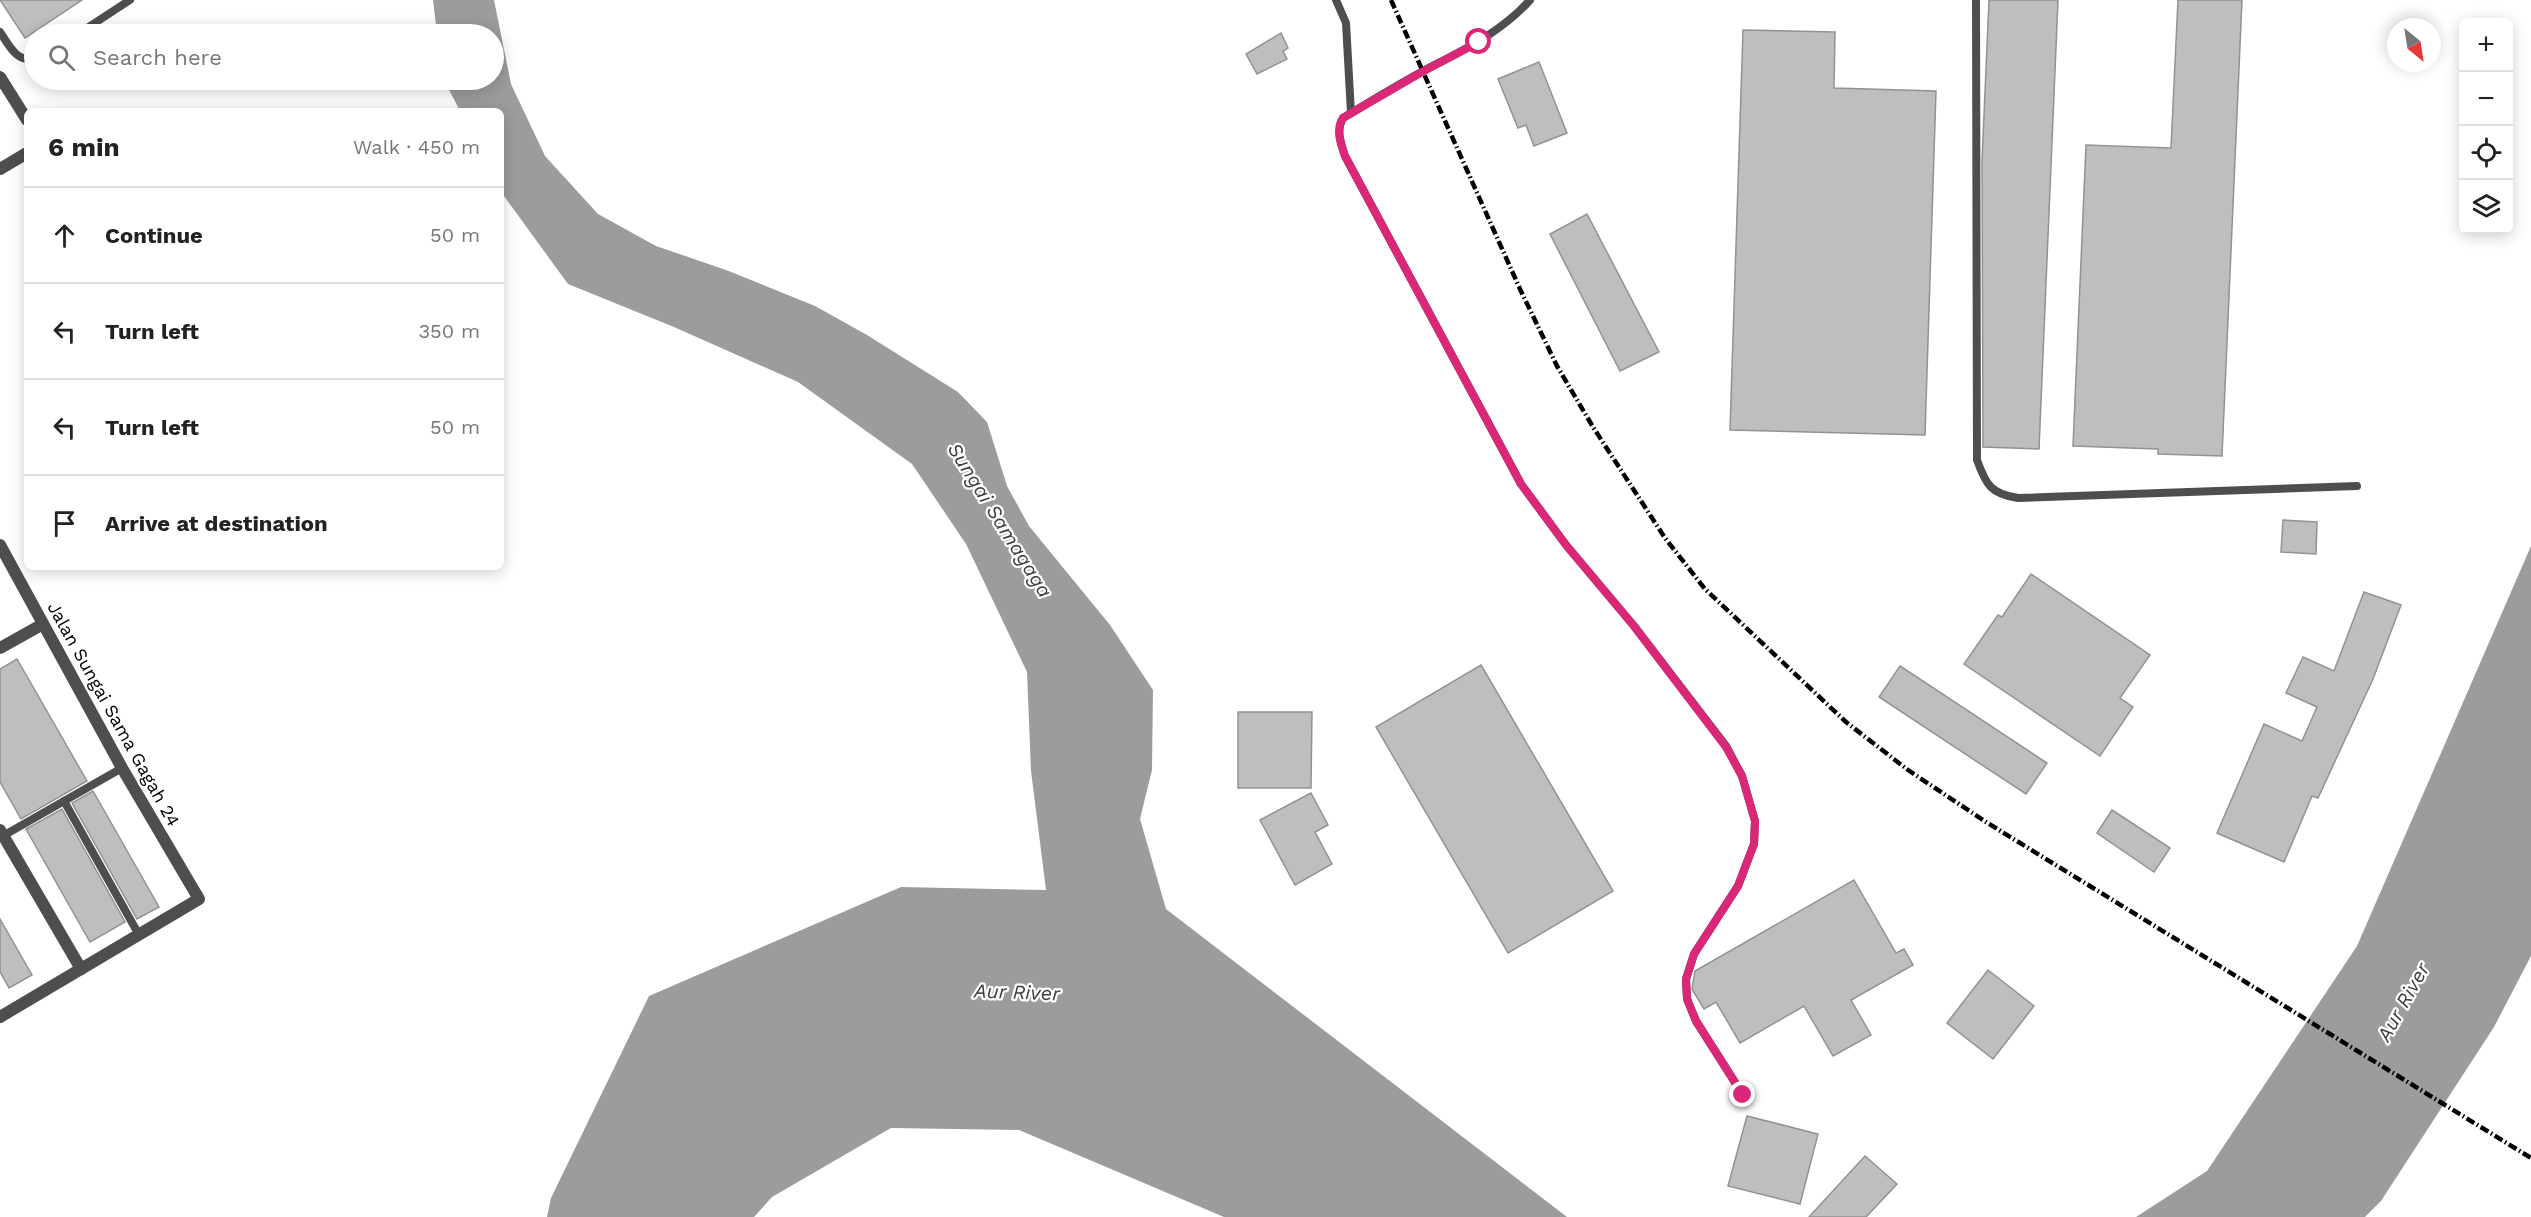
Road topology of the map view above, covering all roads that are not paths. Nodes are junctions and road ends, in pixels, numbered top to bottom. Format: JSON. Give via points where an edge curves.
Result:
{"nodes":[{"id":1,"x":130,"y":0,"type":"edge"},
{"id":2,"x":1336,"y":0,"type":"edge"},
{"id":3,"x":1530,"y":0,"type":"edge"},
{"id":4,"x":1976,"y":0,"type":"edge"},
{"id":5,"x":93,"y":24,"type":"edge"},
{"id":6,"x":0,"y":32,"type":"edge"},
{"id":7,"x":24,"y":59,"type":"edge"},
{"id":8,"x":0,"y":77,"type":"edge"},
{"id":9,"x":1351,"y":113,"type":"junction"},
{"id":10,"x":24,"y":115,"type":"edge"},
{"id":11,"x":24,"y":155,"type":"edge"},
{"id":12,"x":0,"y":169,"type":"edge"},
{"id":13,"x":2357,"y":486,"type":"dead end"},
{"id":14,"x":0,"y":545,"type":"edge"},
{"id":15,"x":43,"y":624,"type":"junction"},
{"id":16,"x":0,"y":648,"type":"edge"},
{"id":17,"x":122,"y":768,"type":"junction"},
{"id":18,"x":64,"y":801,"type":"junction"},
{"id":19,"x":1,"y":834,"type":"edge"},
{"id":20,"x":139,"y":935,"type":"junction"},
{"id":21,"x":81,"y":969,"type":"junction"},
{"id":22,"x":0,"y":1017,"type":"edge"},
{"id":23,"x":1743,"y":1095,"type":"dead end"}],
"edges":[{"from":1,"to":5,"type":"lane"},
{"from":2,"to":9,"type":"lane","via":[[1347,23]]},
{"from":3,"to":9,"type":"lane","via":[[1479,42]]},
{"from":4,"to":13,"type":"lane","via":[[1977,460],[1990,489],[2018,498]]},
{"from":6,"to":7,"type":"lane","via":[[18,57]]},
{"from":8,"to":10,"type":"street"},
{"from":9,"to":23,"type":"lane","via":[[1339,125],[1345,156],[1521,484],[1726,747],[1745,783],[1755,821],[1749,862],[1734,894],[1694,954],[1686,979],[1687,999],[1696,1021]]},
{"from":11,"to":12,"type":"street"},
{"from":14,"to":15,"type":"street","name":"Jalan Sungai Sama Gagah 24"},
{"from":15,"to":16,"type":"street"},
{"from":15,"to":17,"type":"street","name":"Jalan Sungai Sama Gagah 24"},
{"from":17,"to":18,"type":"lane"},
{"from":17,"to":20,"type":"street","name":"Jalan Sungai Sama Gagah 24","via":[[199,898]]},
{"from":18,"to":19,"type":"lane"},
{"from":18,"to":20,"type":"lane"},
{"from":19,"to":21,"type":"street"},
{"from":20,"to":21,"type":"street"},
{"from":21,"to":22,"type":"street"}]}
